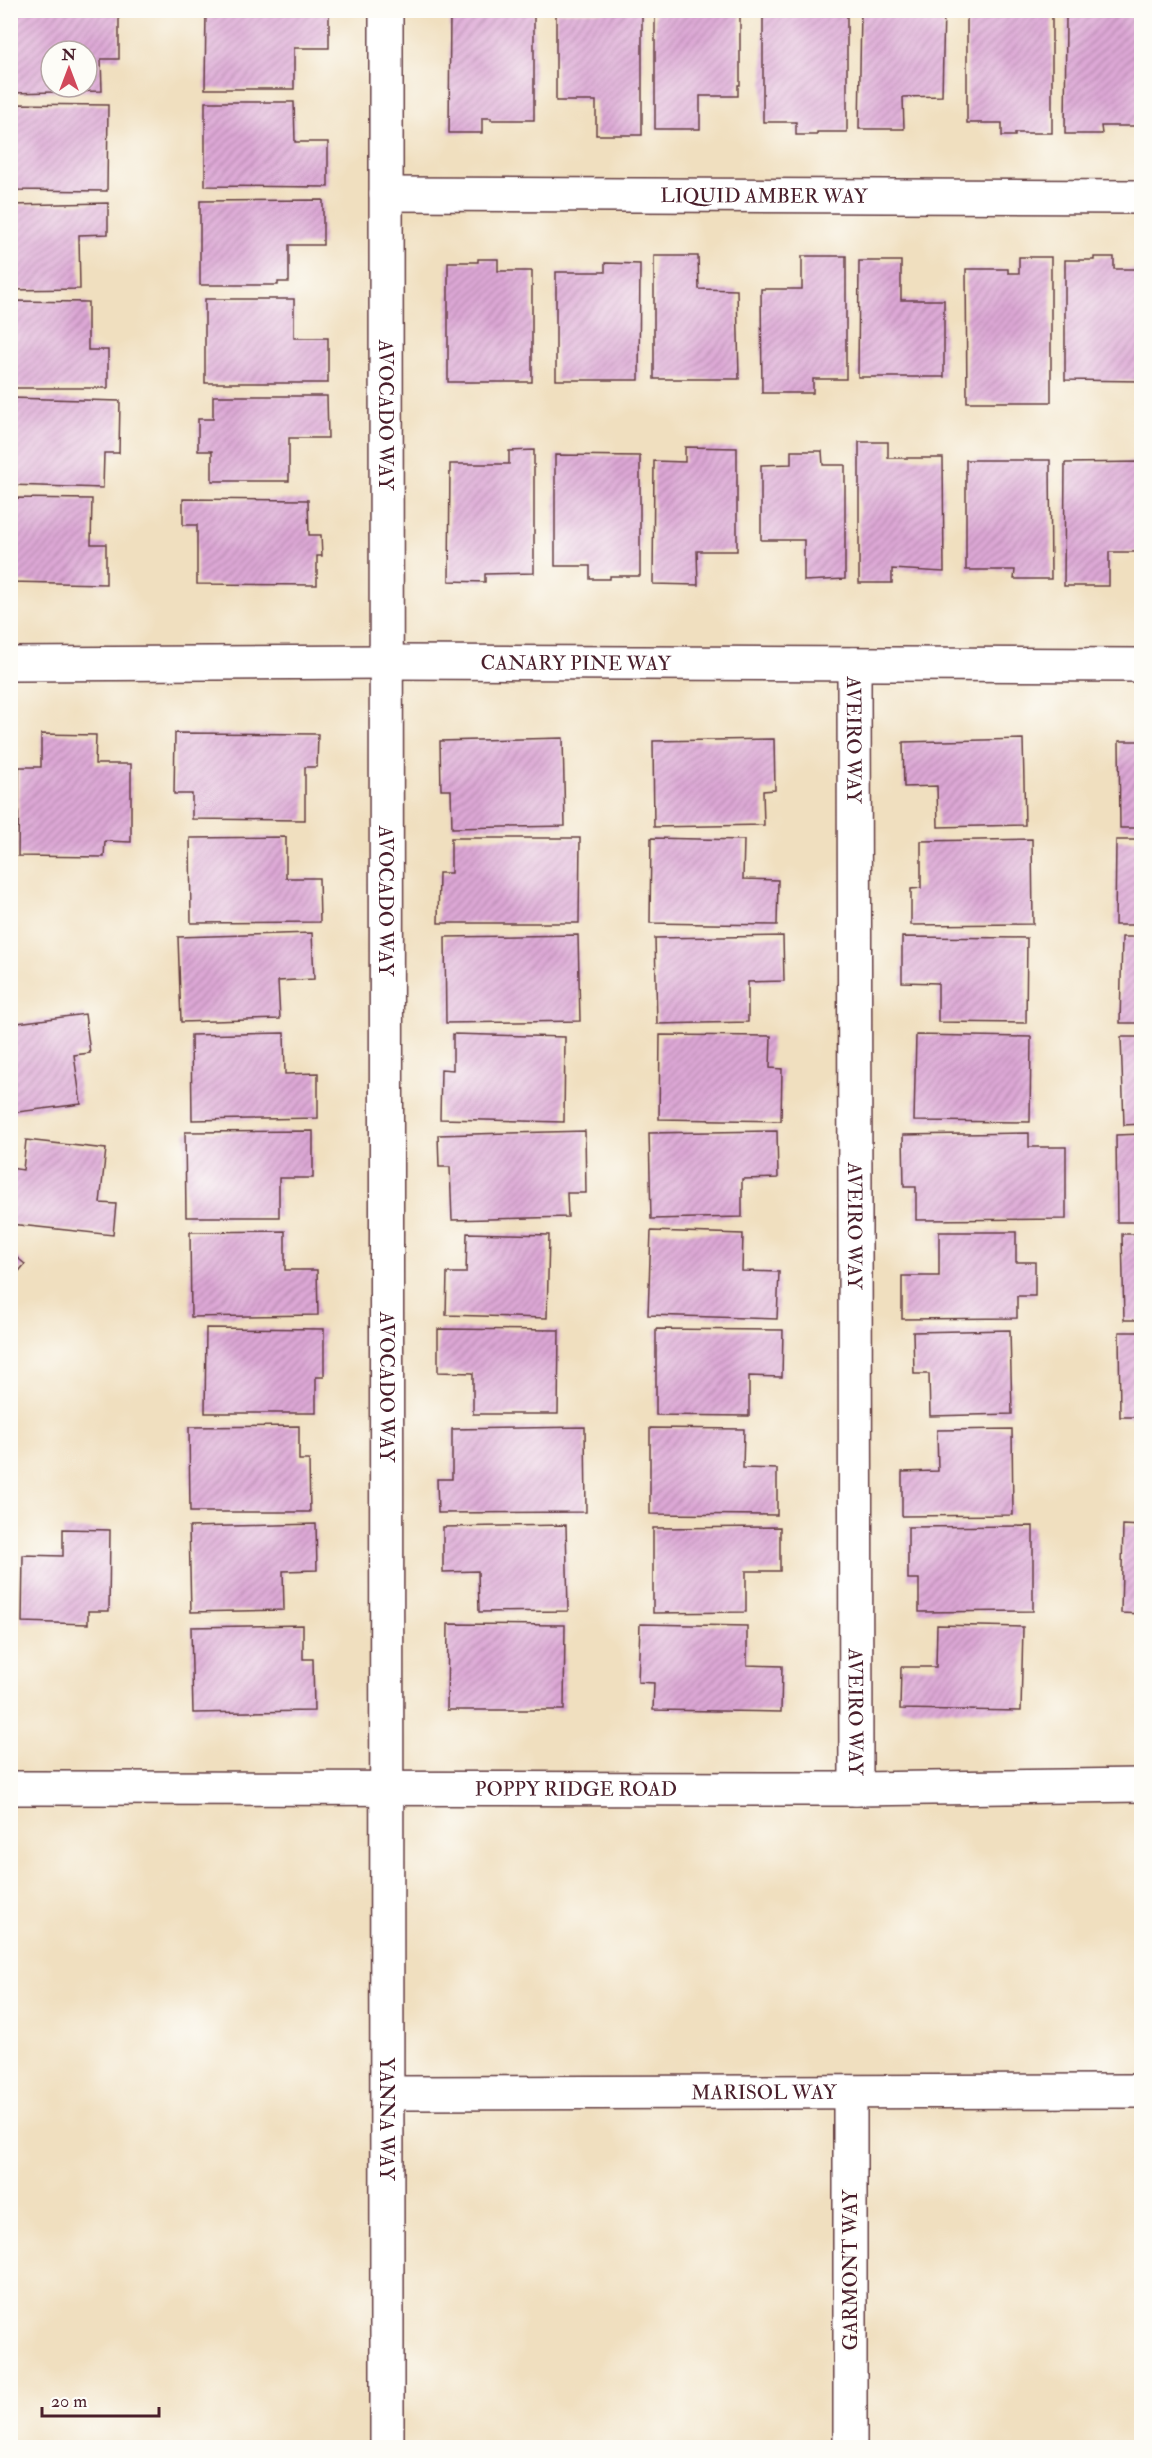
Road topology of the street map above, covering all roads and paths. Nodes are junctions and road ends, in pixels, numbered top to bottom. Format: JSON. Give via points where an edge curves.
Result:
{"nodes":[{"id":1,"x":386,"y":10,"type":"edge"},
{"id":2,"x":386,"y":194,"type":"junction"},
{"id":3,"x":1142,"y":197,"type":"edge"},
{"id":4,"x":386,"y":662,"type":"junction"},
{"id":5,"x":10,"y":664,"type":"edge"},
{"id":6,"x":854,"y":664,"type":"junction"},
{"id":7,"x":1142,"y":665,"type":"edge"},
{"id":8,"x":1142,"y":1785,"type":"edge"},
{"id":9,"x":10,"y":1788,"type":"edge"},
{"id":10,"x":387,"y":1790,"type":"junction"},
{"id":11,"x":856,"y":1790,"type":"junction"},
{"id":12,"x":1142,"y":2091,"type":"edge"},
{"id":13,"x":850,"y":2092,"type":"junction"},
{"id":14,"x":388,"y":2093,"type":"junction"},
{"id":15,"x":387,"y":2448,"type":"edge"},
{"id":16,"x":850,"y":2448,"type":"edge"}],
"edges":[{"from":1,"to":2,"type":"street","name":"AVOCADO WAY"},
{"from":2,"to":3,"type":"street","name":"LIQUID AMBER WAY"},
{"from":2,"to":4,"type":"street","name":"AVOCADO WAY"},
{"from":4,"to":5,"type":"street","name":"CANARY PINE WAY"},
{"from":4,"to":6,"type":"street","name":"CANARY PINE WAY"},
{"from":4,"to":10,"type":"street","name":"AVOCADO WAY"},
{"from":6,"to":7,"type":"street","name":"CANARY PINE WAY"},
{"from":6,"to":11,"type":"street","name":"AVEIRO WAY"},
{"from":8,"to":11,"type":"street","name":"POPPY RIDGE ROAD"},
{"from":9,"to":10,"type":"street","name":"POPPY RIDGE ROAD"},
{"from":10,"to":11,"type":"street","name":"POPPY RIDGE ROAD"},
{"from":10,"to":14,"type":"street","name":"YANNA WAY"},
{"from":12,"to":13,"type":"street","name":"MARISOL WAY"},
{"from":13,"to":14,"type":"street","name":"MARISOL WAY"},
{"from":13,"to":16,"type":"street","name":"GARMONT WAY"},
{"from":14,"to":15,"type":"street","name":"YANNA WAY"}]}
